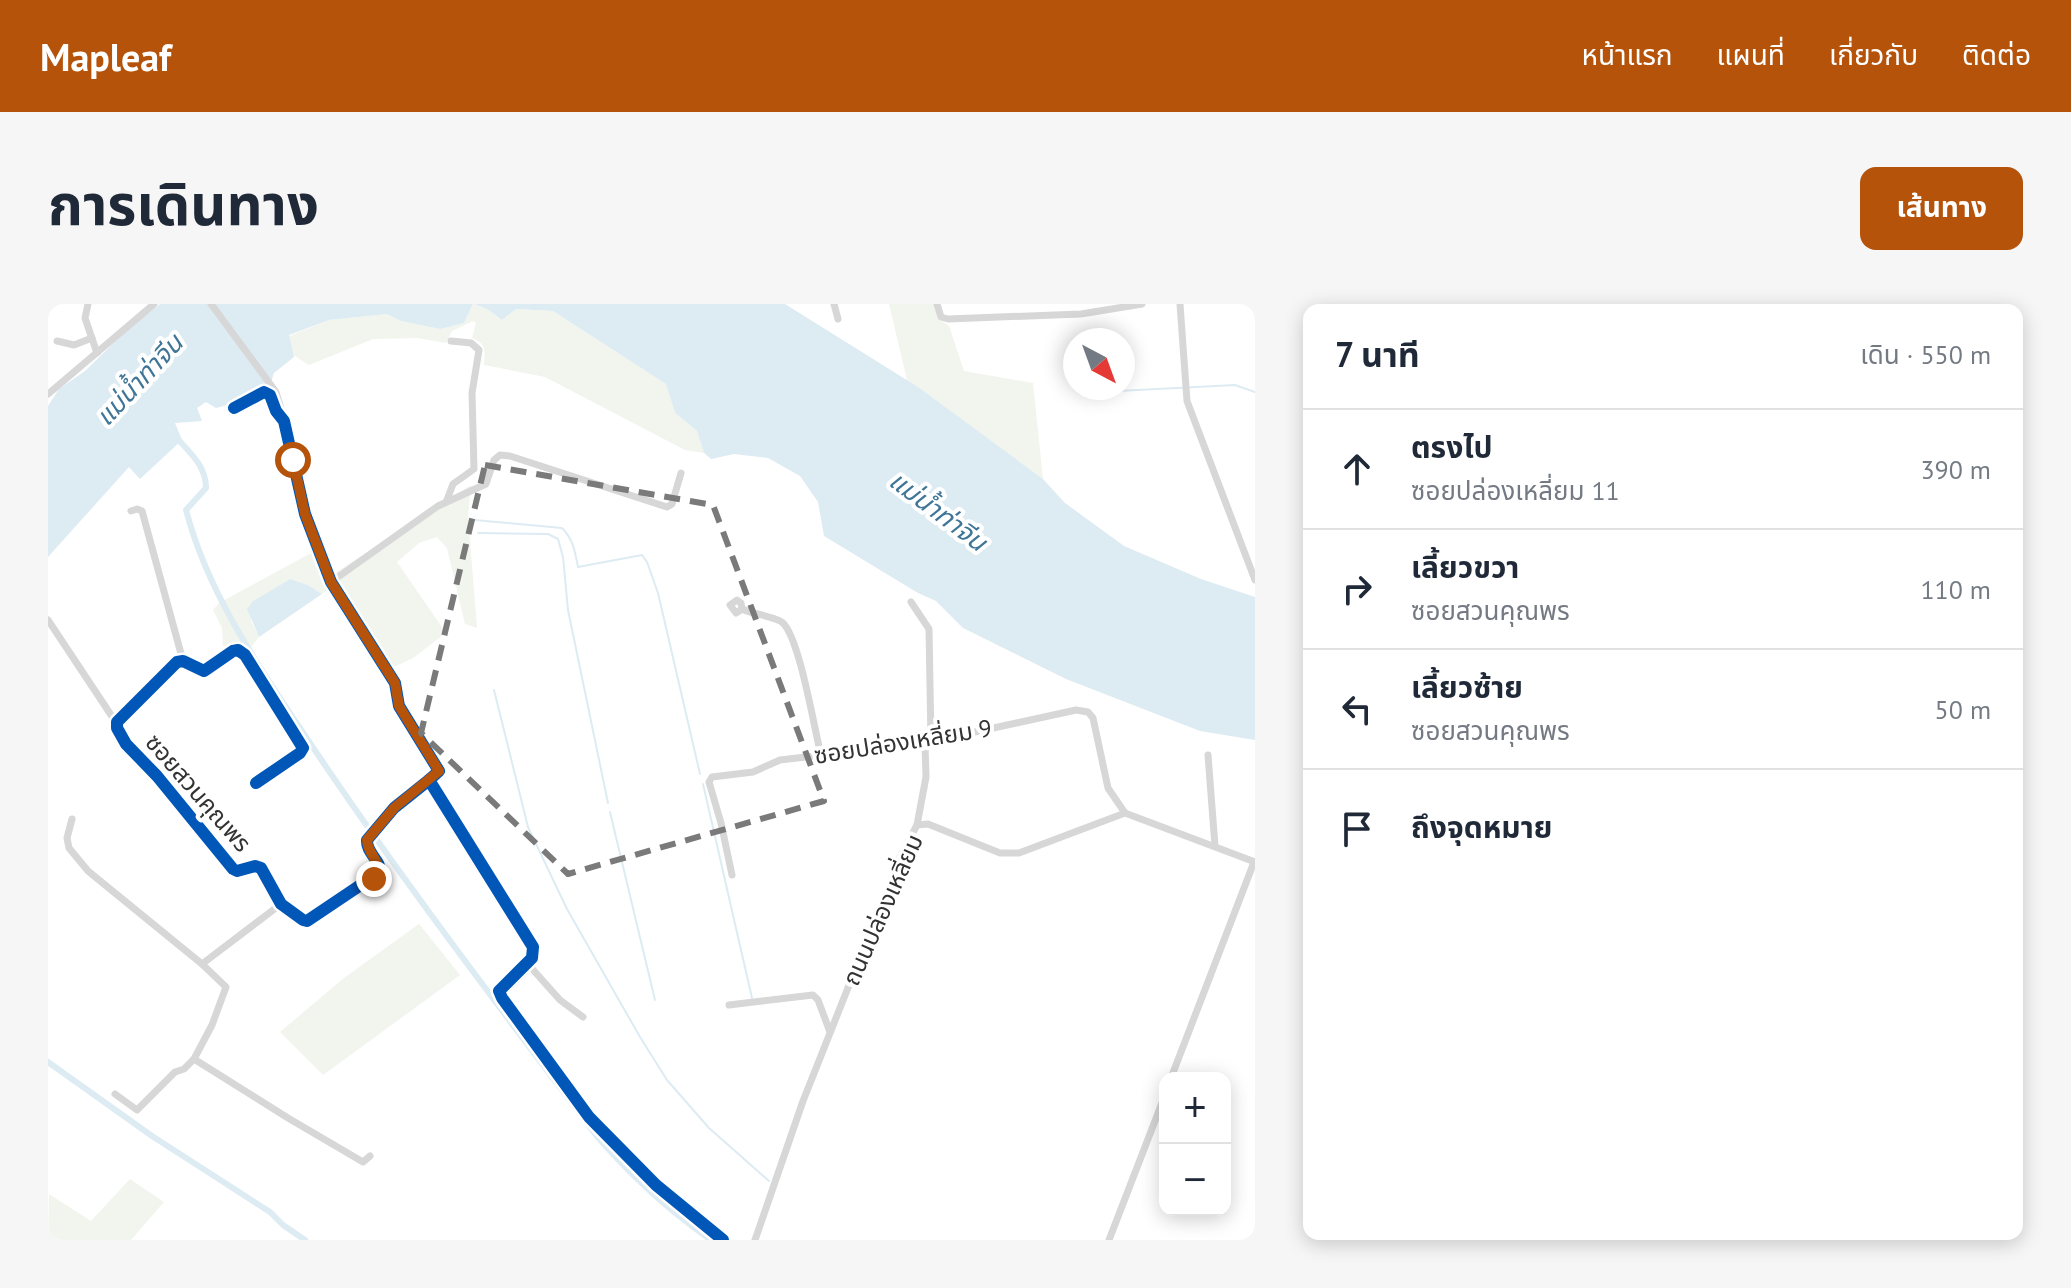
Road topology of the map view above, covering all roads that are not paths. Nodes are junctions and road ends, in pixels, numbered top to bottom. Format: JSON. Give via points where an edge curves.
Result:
{"nodes":[{"id":1,"x":88,"y":304,"type":"edge"},
{"id":2,"x":154,"y":304,"type":"edge"},
{"id":3,"x":211,"y":304,"type":"edge"},
{"id":4,"x":834,"y":304,"type":"edge"},
{"id":5,"x":937,"y":304,"type":"edge"},
{"id":6,"x":1142,"y":304,"type":"edge"},
{"id":7,"x":1180,"y":304,"type":"edge"},
{"id":8,"x":838,"y":319,"type":"dead end"},
{"id":9,"x":92,"y":338,"type":"junction"},
{"id":10,"x":57,"y":341,"type":"dead end"},
{"id":11,"x":451,"y":341,"type":"dead end"},
{"id":12,"x":97,"y":353,"type":"junction"},
{"id":13,"x":48,"y":394,"type":"edge"},
{"id":14,"x":234,"y":408,"type":"dead end"},
{"id":15,"x":284,"y":421,"type":"junction"},
{"id":16,"x":681,"y":473,"type":"dead end"},
{"id":17,"x":447,"y":500,"type":"junction"},
{"id":18,"x":131,"y":511,"type":"dead end"},
{"id":19,"x":1255,"y":580,"type":"edge"},
{"id":20,"x":331,"y":582,"type":"junction"},
{"id":21,"x":911,"y":602,"type":"dead end"},
{"id":22,"x":742,"y":609,"type":"dead end"},
{"id":23,"x":48,"y":620,"type":"edge"},
{"id":24,"x":183,"y":661,"type":"junction"},
{"id":25,"x":117,"y":724,"type":"junction"},
{"id":26,"x":928,"y":742,"type":"junction"},
{"id":27,"x":821,"y":755,"type":"junction"},
{"id":28,"x":1208,"y":755,"type":"dead end"},
{"id":29,"x":429,"y":780,"type":"junction"},
{"id":30,"x":256,"y":783,"type":"dead end"},
{"id":31,"x":1125,"y":813,"type":"junction"},
{"id":32,"x":72,"y":819,"type":"dead end"},
{"id":33,"x":917,"y":825,"type":"junction"},
{"id":34,"x":1215,"y":846,"type":"junction"},
{"id":35,"x":1255,"y":862,"type":"edge"},
{"id":36,"x":732,"y":875,"type":"dead end"},
{"id":37,"x":281,"y":904,"type":"junction"},
{"id":38,"x":527,"y":963,"type":"junction"},
{"id":39,"x":202,"y":964,"type":"junction"},
{"id":40,"x":729,"y":1005,"type":"dead end"},
{"id":41,"x":583,"y":1017,"type":"dead end"},
{"id":42,"x":830,"y":1032,"type":"junction"},
{"id":43,"x":194,"y":1059,"type":"junction"},
{"id":44,"x":1173,"y":1072,"type":"edge"},
{"id":45,"x":115,"y":1094,"type":"dead end"},
{"id":46,"x":1159,"y":1111,"type":"edge"},
{"id":47,"x":370,"y":1156,"type":"dead end"},
{"id":48,"x":723,"y":1240,"type":"edge"},
{"id":49,"x":755,"y":1240,"type":"edge"},
{"id":50,"x":1109,"y":1240,"type":"edge"}],
"edges":[{"from":1,"to":9,"type":"street","via":[[85,318]]},
{"from":2,"to":12,"type":"street"},
{"from":3,"to":15,"type":"street","via":[[276,392]]},
{"from":4,"to":8,"type":"street"},
{"from":5,"to":6,"type":"street","via":[[941,317],[948,319],[1081,314]]},
{"from":7,"to":19,"type":"street","via":[[1187,401]]},
{"from":9,"to":10,"type":"street","via":[[74,345]]},
{"from":9,"to":12,"type":"street"},
{"from":11,"to":17,"type":"street","via":[[471,343],[479,350],[472,393],[474,469],[453,484]]},
{"from":12,"to":13,"type":"street"},
{"from":14,"to":15,"type":"street","via":[[266,392]]},
{"from":15,"to":20,"type":"street","via":[[305,514]]},
{"from":16,"to":17,"type":"street","via":[[667,507],[504,455],[495,459],[486,484]]},
{"from":17,"to":20,"type":"street"},
{"from":18,"to":24,"type":"street","via":[[142,511]]},
{"from":20,"to":29,"type":"street","via":[[395,683],[399,706],[439,771]]},
{"from":21,"to":26,"type":"street","via":[[929,629]]},
{"from":22,"to":27,"type":"street","via":[[779,620],[787,630]]},
{"from":23,"to":25,"type":"street"},
{"from":24,"to":25,"type":"street","name":"ซอยสวนคุณพร"},
{"from":24,"to":30,"type":"street","name":"ซอยสวนคุณพร","via":[[204,671],[238,650],[302,743],[300,753]]},
{"from":25,"to":37,"type":"street","name":"ซอยสวนคุณพร","via":[[126,744],[233,869],[261,868]]},
{"from":26,"to":27,"type":"street","name":"ซอยปล่องเหลี่ยม 9"},
{"from":26,"to":31,"type":"street","name":"ซอยปล่องเหลี่ยม 9","via":[[1084,710],[1093,718],[1108,788]]},
{"from":26,"to":33,"type":"street"},
{"from":27,"to":36,"type":"street","name":"ซอยปล่องเหลี่ยม 9","via":[[710,779]]},
{"from":28,"to":34,"type":"street"},
{"from":29,"to":37,"type":"street","via":[[394,808],[367,840],[380,867],[374,879],[307,921]]},
{"from":29,"to":38,"type":"street","via":[[533,947]]},
{"from":31,"to":33,"type":"street","name":"ถนนปล่องเหลี่ยม","via":[[1019,853],[1000,853],[928,824]]},
{"from":31,"to":34,"type":"street"},
{"from":32,"to":39,"type":"street","via":[[67,838],[73,854]]},
{"from":33,"to":42,"type":"street","name":"ถนนปล่องเหลี่ยม"},
{"from":34,"to":35,"type":"street"},
{"from":35,"to":44,"type":"street"},
{"from":37,"to":39,"type":"street"},
{"from":38,"to":41,"type":"street"},
{"from":38,"to":48,"type":"street","via":[[499,991],[511,1012],[589,1117],[656,1185]]},
{"from":39,"to":43,"type":"street","via":[[226,992]]},
{"from":40,"to":42,"type":"street","via":[[813,995]]},
{"from":42,"to":49,"type":"street","name":"ถนนปล่องเหลี่ยม"},
{"from":43,"to":45,"type":"street","via":[[137,1110]]},
{"from":43,"to":47,"type":"street","via":[[363,1162]]},
{"from":46,"to":50,"type":"street"}]}
